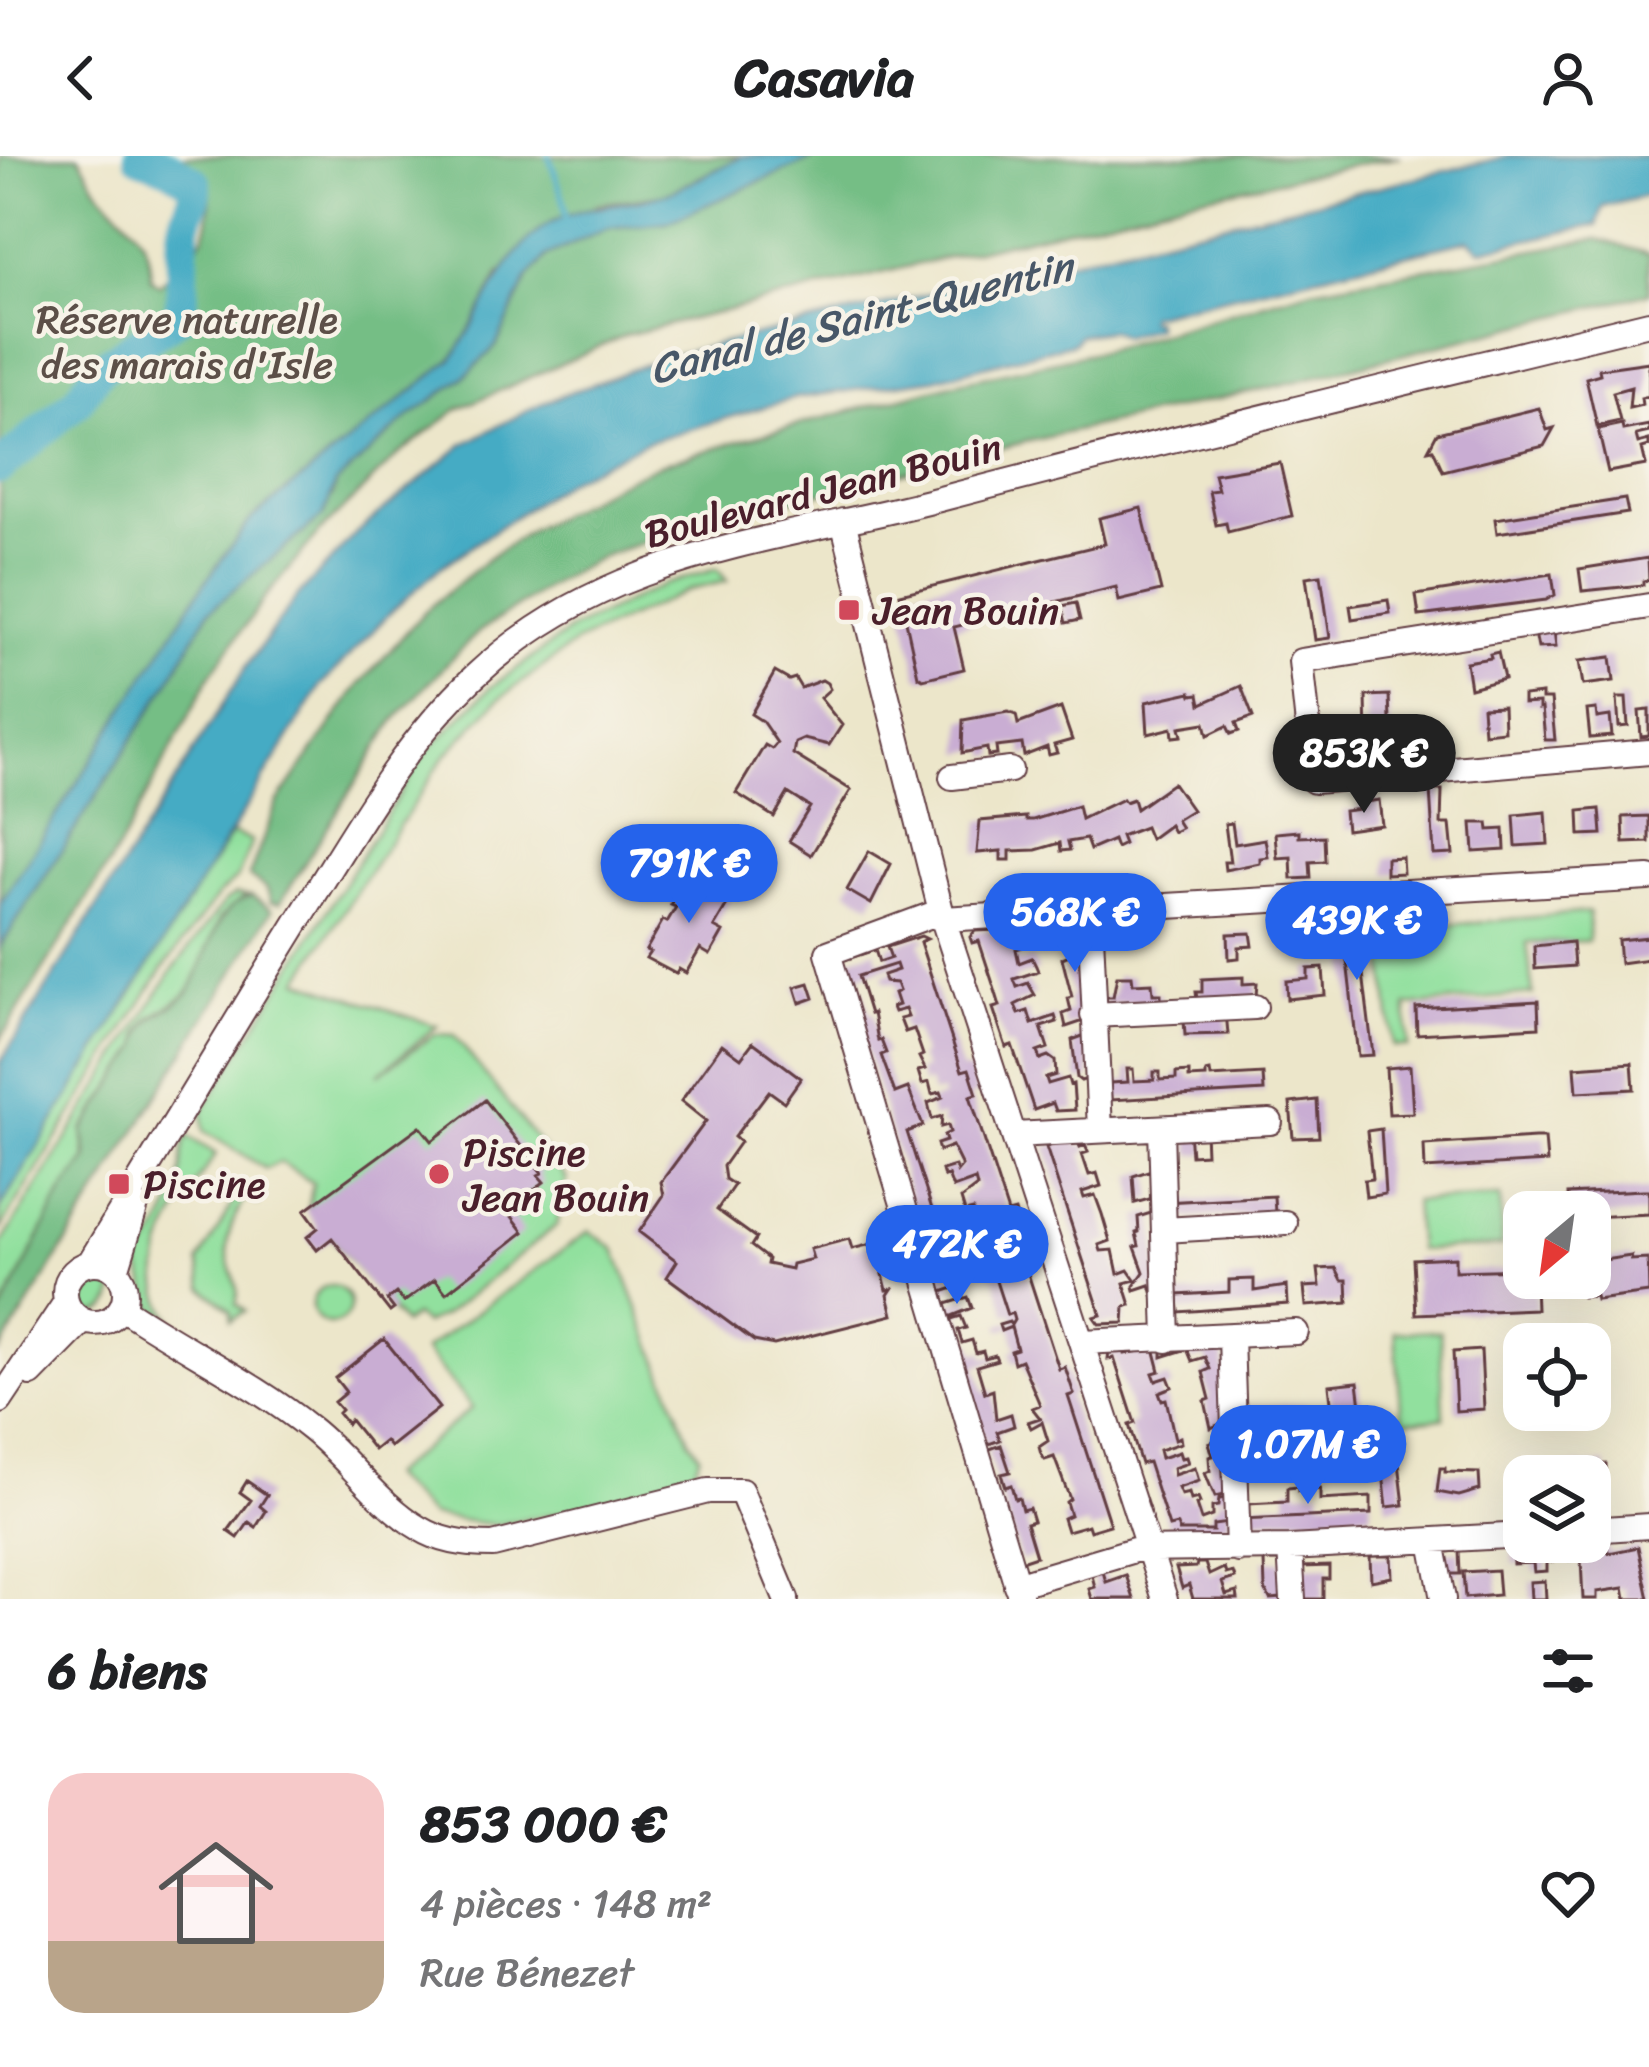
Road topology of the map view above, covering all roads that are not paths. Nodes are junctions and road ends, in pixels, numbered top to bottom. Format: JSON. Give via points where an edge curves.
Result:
{"nodes":[{"id":1,"x":1649,"y":323,"type":"edge"},
{"id":2,"x":843,"y":521,"type":"junction"},
{"id":3,"x":1649,"y":606,"type":"edge"},
{"id":4,"x":1649,"y":752,"type":"edge"},
{"id":5,"x":1010,"y":770,"type":"dead end"},
{"id":6,"x":952,"y":777,"type":"dead end"},
{"id":7,"x":1649,"y":878,"type":"edge"},
{"id":8,"x":1090,"y":912,"type":"junction"},
{"id":9,"x":944,"y":919,"type":"junction"},
{"id":10,"x":1255,"y":1007,"type":"dead end"},
{"id":11,"x":1093,"y":1015,"type":"junction"},
{"id":12,"x":1270,"y":1122,"type":"dead end"},
{"id":13,"x":1161,"y":1128,"type":"junction"},
{"id":14,"x":1100,"y":1130,"type":"junction"},
{"id":15,"x":1014,"y":1135,"type":"junction"},
{"id":16,"x":147,"y":1168,"type":"junction"},
{"id":17,"x":1285,"y":1223,"type":"dead end"},
{"id":18,"x":1164,"y":1230,"type":"junction"},
{"id":19,"x":90,"y":1262,"type":"junction"},
{"id":20,"x":116,"y":1271,"type":"junction"},
{"id":21,"x":122,"y":1308,"type":"junction"},
{"id":22,"x":74,"y":1311,"type":"junction"},
{"id":23,"x":1296,"y":1332,"type":"dead end"},
{"id":24,"x":1231,"y":1337,"type":"junction"},
{"id":25,"x":1167,"y":1340,"type":"junction"},
{"id":26,"x":1082,"y":1342,"type":"junction"},
{"id":27,"x":0,"y":1404,"type":"edge"},
{"id":28,"x":1360,"y":1424,"type":"dead end"},
{"id":29,"x":1235,"y":1436,"type":"junction"},
{"id":30,"x":1649,"y":1526,"type":"edge"},
{"id":31,"x":1611,"y":1529,"type":"edge"},
{"id":32,"x":1503,"y":1535,"type":"edge"},
{"id":33,"x":1432,"y":1540,"type":"junction"},
{"id":34,"x":1290,"y":1548,"type":"junction"},
{"id":35,"x":1238,"y":1550,"type":"junction"},
{"id":36,"x":1149,"y":1552,"type":"junction"},
{"id":37,"x":1018,"y":1592,"type":"edge"},
{"id":38,"x":786,"y":1599,"type":"edge"},
{"id":39,"x":1165,"y":1599,"type":"edge"},
{"id":40,"x":1293,"y":1599,"type":"edge"},
{"id":41,"x":1443,"y":1599,"type":"edge"}],
"edges":[{"from":1,"to":2,"type":"street","name":"Boulevard Jean Bouin"},
{"from":2,"to":9,"type":"street"},
{"from":2,"to":16,"type":"street","name":"Boulevard Jean Bouin","via":[[689,556],[607,586],[477,675],[386,782]]},
{"from":3,"to":4,"type":"street","via":[[1301,661],[1313,781]]},
{"from":5,"to":6,"type":"street"},
{"from":7,"to":8,"type":"street"},
{"from":8,"to":9,"type":"street"},
{"from":8,"to":11,"type":"street"},
{"from":9,"to":15,"type":"street"},
{"from":9,"to":37,"type":"street","via":[[931,915],[828,953]]},
{"from":10,"to":11,"type":"street"},
{"from":11,"to":14,"type":"street"},
{"from":12,"to":13,"type":"street"},
{"from":13,"to":14,"type":"street"},
{"from":13,"to":18,"type":"street"},
{"from":14,"to":15,"type":"street"},
{"from":15,"to":26,"type":"street"},
{"from":16,"to":19,"type":"street","name":"Boulevard Jean Bouin"},
{"from":16,"to":20,"type":"street","name":"Boulevard Jean Bouin"},
{"from":17,"to":18,"type":"street"},
{"from":18,"to":25,"type":"street"},
{"from":19,"to":20,"type":"street"},
{"from":19,"to":22,"type":"street","via":[[72,1273],[64,1292]]},
{"from":20,"to":21,"type":"street","via":[[125,1285]]},
{"from":21,"to":22,"type":"street","via":[[108,1320]]},
{"from":21,"to":38,"type":"street","via":[[313,1430],[426,1532],[471,1545],[517,1541],[707,1491],[741,1491]]},
{"from":22,"to":27,"type":"street"},
{"from":23,"to":24,"type":"street"},
{"from":24,"to":25,"type":"street"},
{"from":24,"to":29,"type":"street"},
{"from":25,"to":26,"type":"street"},
{"from":26,"to":36,"type":"street"},
{"from":28,"to":29,"type":"street","via":[[1323,1438]]},
{"from":29,"to":35,"type":"street"},
{"from":30,"to":31,"type":"street"},
{"from":32,"to":33,"type":"street"},
{"from":33,"to":34,"type":"street"},
{"from":33,"to":41,"type":"street"},
{"from":34,"to":35,"type":"street"},
{"from":34,"to":40,"type":"street"},
{"from":35,"to":36,"type":"street"},
{"from":36,"to":37,"type":"street","via":[[1134,1550]]},
{"from":36,"to":39,"type":"street"}]}
